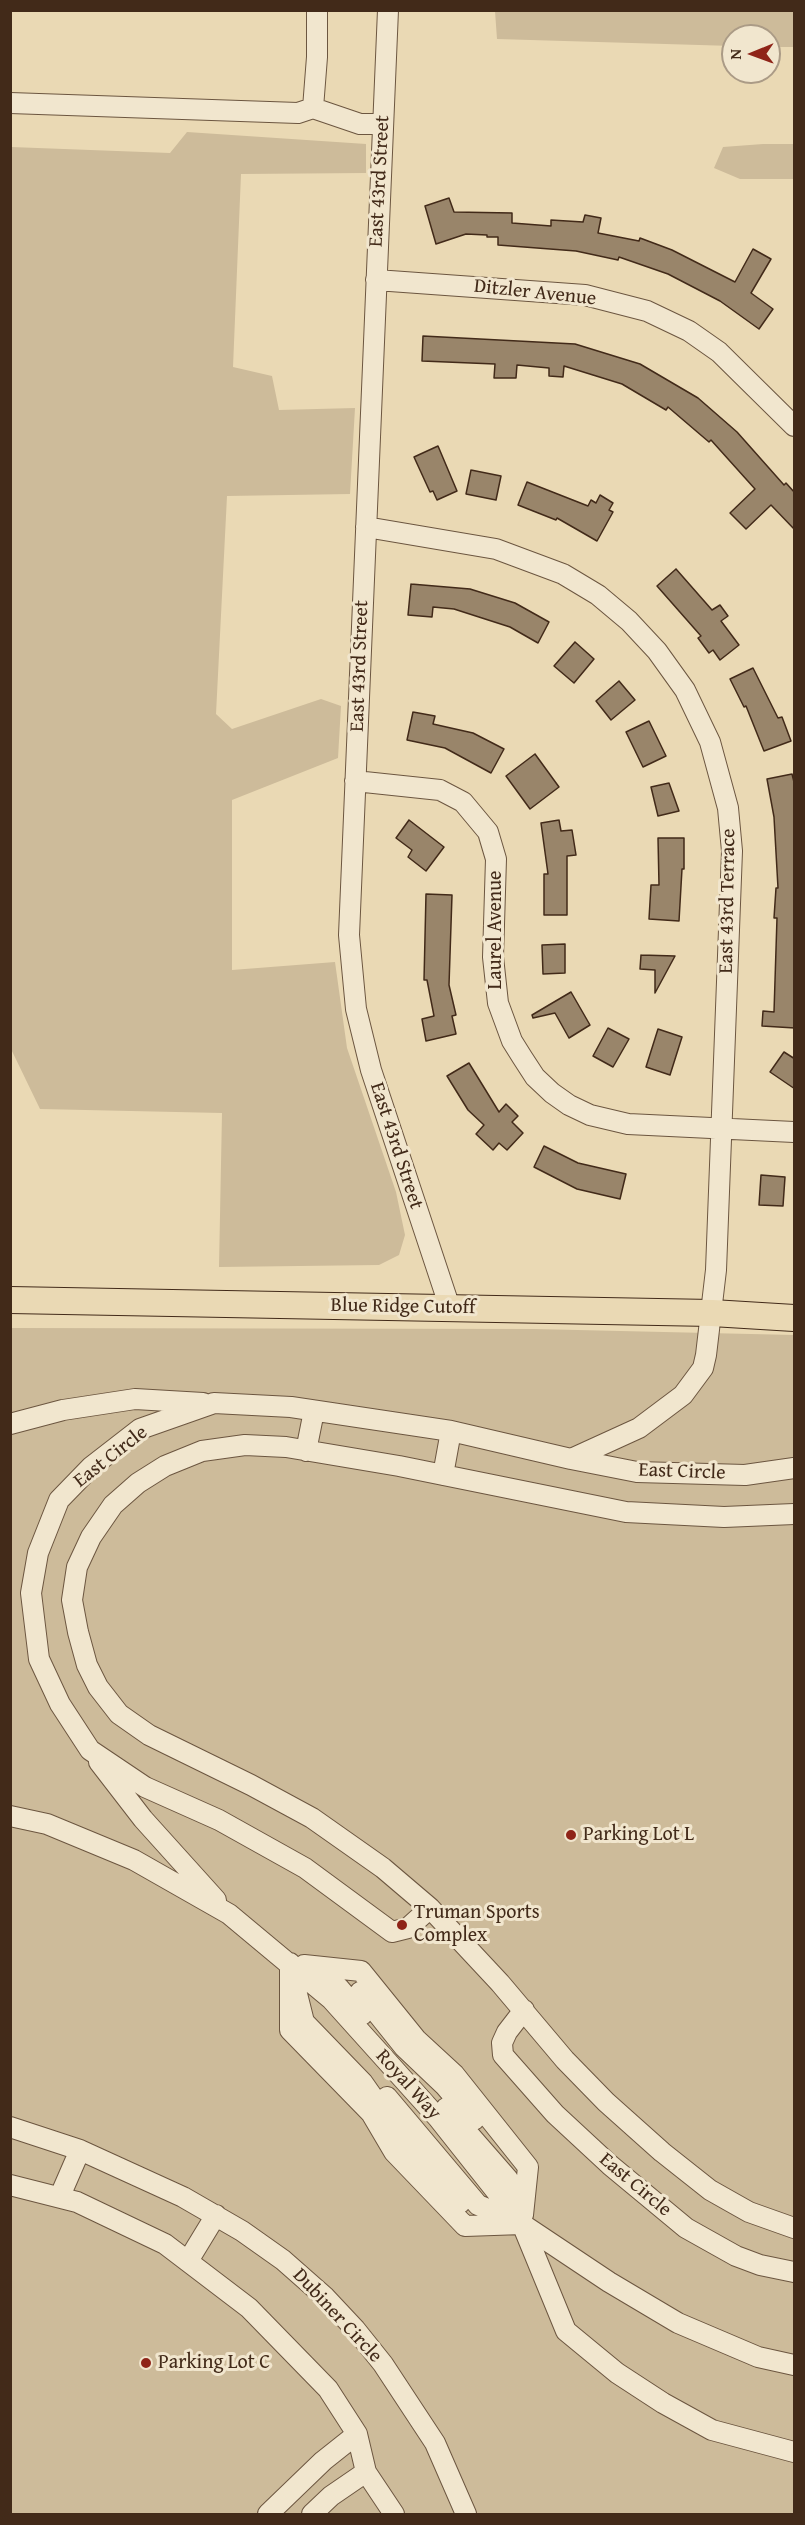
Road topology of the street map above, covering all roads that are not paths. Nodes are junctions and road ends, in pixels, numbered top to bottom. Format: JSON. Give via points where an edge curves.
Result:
{"nodes":[{"id":1,"x":317,"y":10,"type":"edge"},
{"id":2,"x":388,"y":10,"type":"edge"},
{"id":3,"x":10,"y":103,"type":"edge"},
{"id":4,"x":313,"y":108,"type":"junction"},
{"id":5,"x":383,"y":124,"type":"junction"},
{"id":6,"x":376,"y":280,"type":"junction"},
{"id":7,"x":795,"y":426,"type":"edge"},
{"id":8,"x":366,"y":527,"type":"junction"},
{"id":9,"x":355,"y":781,"type":"junction"},
{"id":10,"x":722,"y":1129,"type":"junction"},
{"id":11,"x":795,"y":1131,"type":"edge"},
{"id":12,"x":10,"y":1300,"type":"edge"},
{"id":13,"x":450,"y":1308,"type":"junction"},
{"id":14,"x":712,"y":1313,"type":"junction"},
{"id":15,"x":795,"y":1318,"type":"edge"},
{"id":16,"x":214,"y":1403,"type":"junction"},
{"id":17,"x":314,"y":1411,"type":"junction"},
{"id":18,"x":10,"y":1424,"type":"edge"},
{"id":19,"x":451,"y":1431,"type":"junction"},
{"id":20,"x":306,"y":1451,"type":"junction"},
{"id":21,"x":571,"y":1459,"type":"junction"},
{"id":22,"x":795,"y":1468,"type":"edge"},
{"id":23,"x":443,"y":1475,"type":"junction"},
{"id":24,"x":795,"y":1514,"type":"edge"},
{"id":25,"x":90,"y":1750,"type":"junction"},
{"id":26,"x":10,"y":1816,"type":"edge"},
{"id":27,"x":430,"y":1908,"type":"junction"},
{"id":28,"x":229,"y":1914,"type":"junction"},
{"id":29,"x":290,"y":1963,"type":"junction"},
{"id":30,"x":524,"y":2010,"type":"junction"},
{"id":31,"x":12,"y":2128,"type":"edge"},
{"id":32,"x":80,"y":2150,"type":"junction"},
{"id":33,"x":10,"y":2185,"type":"edge"},
{"id":34,"x":60,"y":2196,"type":"junction"},
{"id":35,"x":216,"y":2215,"type":"junction"},
{"id":36,"x":522,"y":2224,"type":"junction"},
{"id":37,"x":795,"y":2228,"type":"edge"},
{"id":38,"x":188,"y":2261,"type":"junction"},
{"id":39,"x":795,"y":2272,"type":"edge"},
{"id":40,"x":795,"y":2365,"type":"edge"},
{"id":41,"x":357,"y":2434,"type":"junction"},
{"id":42,"x":795,"y":2452,"type":"edge"},
{"id":43,"x":366,"y":2472,"type":"junction"},
{"id":44,"x":268,"y":2514,"type":"edge"},
{"id":45,"x":312,"y":2514,"type":"edge"},
{"id":46,"x":394,"y":2514,"type":"edge"},
{"id":47,"x":466,"y":2514,"type":"edge"}],
"edges":[{"from":1,"to":4,"type":"street"},
{"from":2,"to":5,"type":"street","name":"East 43rd Street"},
{"from":3,"to":4,"type":"street","via":[[298,112]]},
{"from":4,"to":5,"type":"street","via":[[360,124]]},
{"from":5,"to":6,"type":"street","name":"East 43rd Street"},
{"from":6,"to":7,"type":"street","name":"Ditzler Avenue","via":[[585,295],[647,310],[689,331],[719,352]]},
{"from":6,"to":8,"type":"street","name":"East 43rd Street"},
{"from":8,"to":9,"type":"street","name":"East 43rd Street"},
{"from":8,"to":10,"type":"street","name":"East 43rd Terrace","via":[[496,549],[563,574],[598,595],[629,621],[685,690],[710,742],[728,808],[732,851]]},
{"from":9,"to":10,"type":"street","name":"Laurel Avenue","via":[[440,790],[463,802],[488,832],[496,859],[496,994],[512,1041],[535,1077],[569,1105],[606,1120]]},
{"from":9,"to":13,"type":"street","name":"East 43rd Street","via":[[349,935],[356,1009],[371,1070]]},
{"from":10,"to":11,"type":"street","name":"Laurel Avenue"},
{"from":10,"to":14,"type":"street","name":"East 43rd Terrace"},
{"from":12,"to":13,"type":"main road","name":"Blue Ridge Cutoff"},
{"from":13,"to":14,"type":"main road","name":"Blue Ridge Cutoff"},
{"from":14,"to":15,"type":"main road","name":"Blue Ridge Cutoff"},
{"from":14,"to":21,"type":"street","name":"East Circle","via":[[703,1368],[683,1395],[639,1428]]},
{"from":16,"to":17,"type":"street","name":"East Circle"},
{"from":16,"to":18,"type":"street","via":[[135,1399],[63,1410]]},
{"from":16,"to":25,"type":"street","name":"East Circle","via":[[140,1429],[91,1467],[59,1500],[38,1552],[31,1593],[39,1659],[60,1704]]},
{"from":17,"to":19,"type":"street","name":"East Circle"},
{"from":17,"to":20,"type":"street"},
{"from":19,"to":21,"type":"street","name":"East Circle"},
{"from":19,"to":23,"type":"street"},
{"from":20,"to":23,"type":"street"},
{"from":20,"to":27,"type":"street","via":[[245,1445],[202,1450],[138,1483],[113,1505],[77,1567],[72,1600],[78,1632],[98,1687],[119,1714],[149,1735],[312,1818]]},
{"from":21,"to":22,"type":"street","name":"East Circle","via":[[637,1472],[745,1475]]},
{"from":23,"to":24,"type":"street","via":[[626,1512],[724,1517]]},
{"from":25,"to":27,"type":"street","name":"East Circle","via":[[145,1786],[219,1820],[305,1868],[392,1932],[408,1928]]},
{"from":25,"to":28,"type":"street","name":"East Circle","via":[[143,1819]]},
{"from":26,"to":28,"type":"street","name":"Royal Way","via":[[47,1824],[134,1860]]},
{"from":27,"to":30,"type":"street"},
{"from":28,"to":29,"type":"street","name":"Royal Way"},
{"from":29,"to":36,"type":"street","name":"Royal Way","via":[[331,1999],[438,2118]]},
{"from":29,"to":36,"type":"street","via":[[361,1971],[417,2039],[454,2074],[528,2167]]},
{"from":29,"to":36,"type":"street","via":[[290,2030],[371,2113],[394,2152],[465,2226]]},
{"from":30,"to":37,"type":"street","via":[[606,2102],[672,2160],[710,2190],[748,2212]]},
{"from":30,"to":39,"type":"street","name":"East Circle","via":[[507,2032],[502,2043],[503,2055],[555,2114],[610,2166],[686,2228],[736,2256]]},
{"from":31,"to":32,"type":"street","name":"Dubiner Circle"},
{"from":32,"to":34,"type":"street"},
{"from":32,"to":35,"type":"street","name":"Dubiner Circle"},
{"from":33,"to":34,"type":"street"},
{"from":34,"to":38,"type":"street","via":[[165,2244]]},
{"from":35,"to":38,"type":"street"},
{"from":35,"to":47,"type":"street","name":"Dubiner Circle","via":[[283,2260],[355,2329],[435,2443]]},
{"from":36,"to":40,"type":"street","name":"Royal Way","via":[[678,2323],[758,2357]]},
{"from":36,"to":42,"type":"street","via":[[566,2331],[617,2373],[712,2430]]},
{"from":38,"to":41,"type":"street","via":[[249,2308],[328,2390]]},
{"from":41,"to":43,"type":"street"},
{"from":41,"to":44,"type":"street"},
{"from":43,"to":45,"type":"street"},
{"from":43,"to":46,"type":"street"}]}
